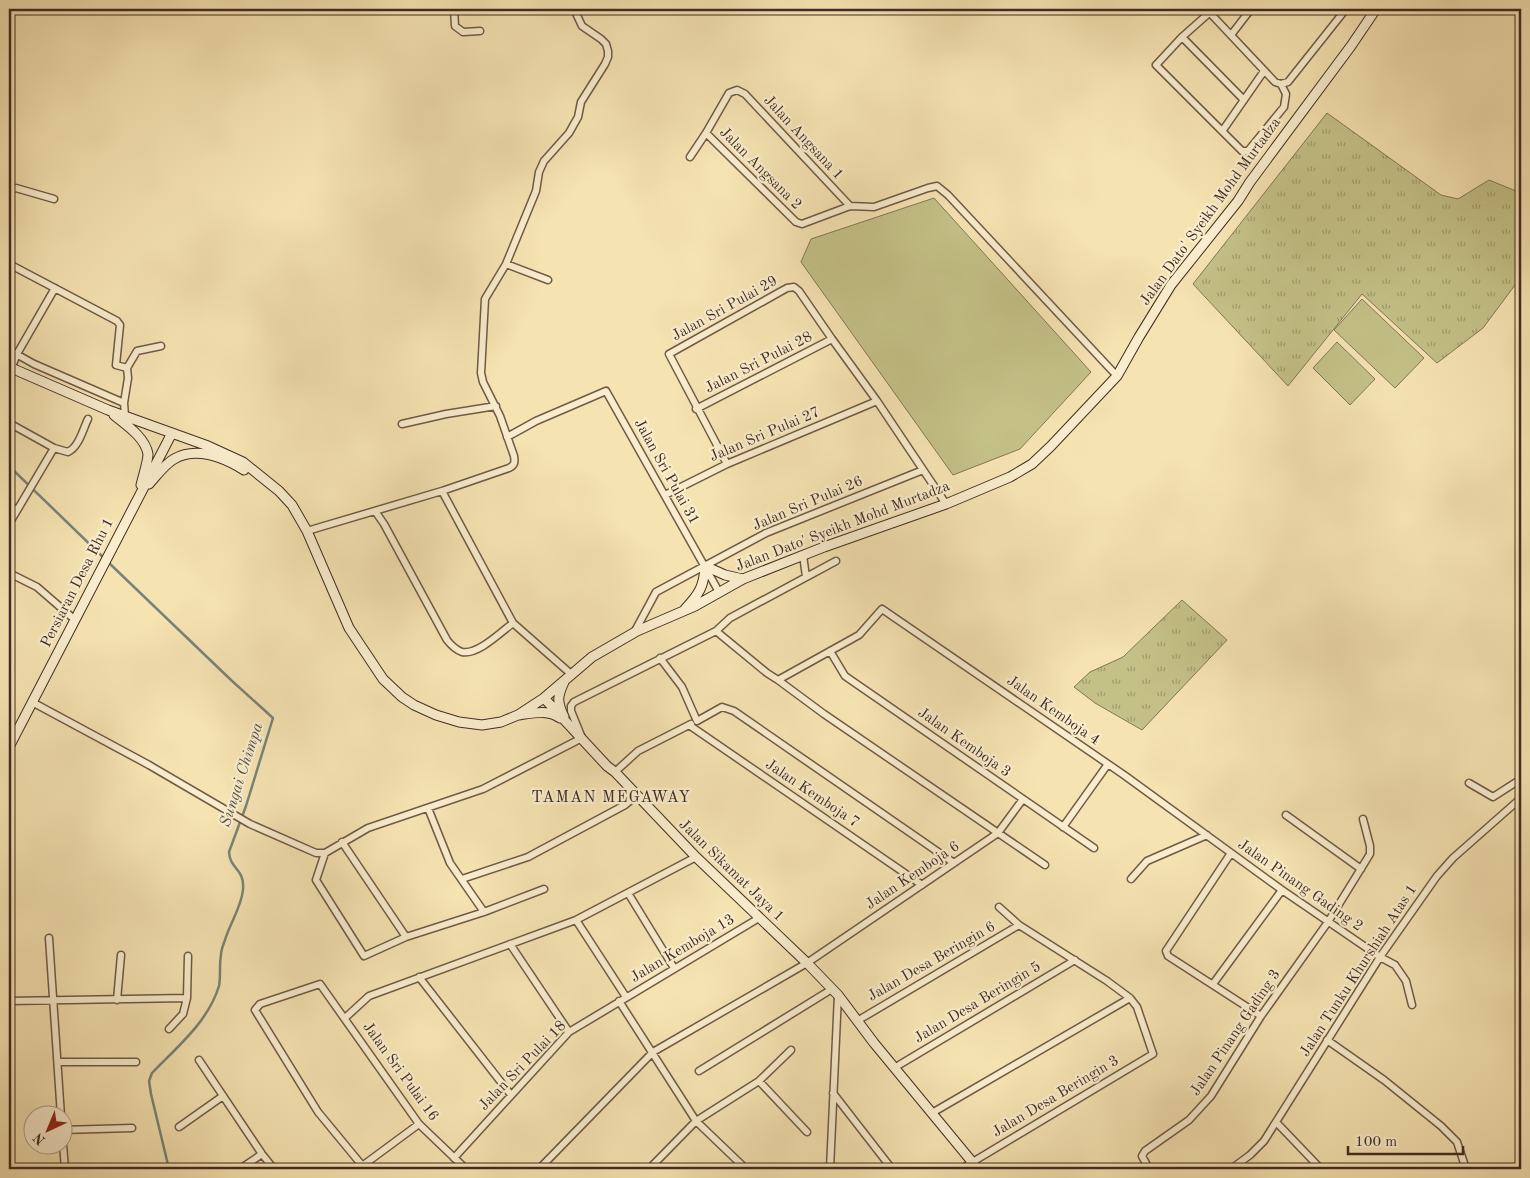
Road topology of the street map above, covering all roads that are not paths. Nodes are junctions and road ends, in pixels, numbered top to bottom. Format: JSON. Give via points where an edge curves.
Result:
{"nodes":[{"id":1,"x":454,"y":9,"type":"edge"},
{"id":2,"x":574,"y":9,"type":"edge"},
{"id":3,"x":1251,"y":9,"type":"edge"},
{"id":4,"x":1346,"y":9,"type":"edge"},
{"id":5,"x":1376,"y":9,"type":"edge"},
{"id":6,"x":480,"y":31,"type":"dead end"},
{"id":7,"x":1232,"y":35,"type":"junction"},
{"id":8,"x":1182,"y":37,"type":"junction"},
{"id":9,"x":1264,"y":71,"type":"junction"},
{"id":10,"x":1281,"y":84,"type":"junction"},
{"id":11,"x":1244,"y":100,"type":"junction"},
{"id":12,"x":1222,"y":130,"type":"junction"},
{"id":13,"x":706,"y":133,"type":"junction"},
{"id":14,"x":690,"y":157,"type":"dead end"},
{"id":15,"x":9,"y":190,"type":"edge"},
{"id":16,"x":54,"y":199,"type":"dead end"},
{"id":17,"x":850,"y":206,"type":"junction"},
{"id":18,"x":9,"y":264,"type":"edge"},
{"id":19,"x":506,"y":264,"type":"junction"},
{"id":20,"x":548,"y":280,"type":"dead end"},
{"id":21,"x":54,"y":288,"type":"junction"},
{"id":22,"x":832,"y":339,"type":"junction"},
{"id":23,"x":160,"y":346,"type":"dead end"},
{"id":24,"x":9,"y":350,"type":"edge"},
{"id":25,"x":17,"y":354,"type":"junction"},
{"id":26,"x":10,"y":368,"type":"edge"},
{"id":27,"x":127,"y":368,"type":"junction"},
{"id":28,"x":1117,"y":376,"type":"junction"},
{"id":29,"x":877,"y":401,"type":"junction"},
{"id":30,"x":124,"y":403,"type":"junction"},
{"id":31,"x":496,"y":406,"type":"junction"},
{"id":32,"x":696,"y":409,"type":"junction"},
{"id":33,"x":108,"y":410,"type":"junction"},
{"id":34,"x":125,"y":416,"type":"junction"},
{"id":35,"x":88,"y":419,"type":"dead end"},
{"id":36,"x":9,"y":423,"type":"edge"},
{"id":37,"x":402,"y":424,"type":"dead end"},
{"id":38,"x":172,"y":433,"type":"junction"},
{"id":39,"x":508,"y":437,"type":"junction"},
{"id":40,"x":54,"y":448,"type":"junction"},
{"id":41,"x":727,"y":464,"type":"junction"},
{"id":42,"x":923,"y":470,"type":"junction"},
{"id":43,"x":279,"y":491,"type":"junction"},
{"id":44,"x":442,"y":491,"type":"junction"},
{"id":45,"x":139,"y":495,"type":"junction"},
{"id":46,"x":665,"y":495,"type":"junction"},
{"id":47,"x":946,"y":504,"type":"junction"},
{"id":48,"x":9,"y":506,"type":"edge"},
{"id":49,"x":16,"y":509,"type":"junction"},
{"id":50,"x":375,"y":511,"type":"junction"},
{"id":51,"x":9,"y":524,"type":"edge"},
{"id":52,"x":307,"y":531,"type":"junction"},
{"id":53,"x":803,"y":555,"type":"junction"},
{"id":54,"x":836,"y":561,"type":"dead end"},
{"id":55,"x":705,"y":566,"type":"junction"},
{"id":56,"x":9,"y":573,"type":"edge"},
{"id":57,"x":806,"y":577,"type":"junction"},
{"id":58,"x":743,"y":579,"type":"junction"},
{"id":59,"x":719,"y":592,"type":"junction"},
{"id":60,"x":682,"y":612,"type":"junction"},
{"id":61,"x":74,"y":619,"type":"junction"},
{"id":62,"x":513,"y":623,"type":"junction"},
{"id":63,"x":716,"y":631,"type":"junction"},
{"id":64,"x":635,"y":632,"type":"junction"},
{"id":65,"x":830,"y":651,"type":"junction"},
{"id":66,"x":660,"y":658,"type":"junction"},
{"id":67,"x":569,"y":676,"type":"junction"},
{"id":68,"x":778,"y":680,"type":"junction"},
{"id":69,"x":544,"y":698,"type":"junction"},
{"id":70,"x":32,"y":702,"type":"junction"},
{"id":71,"x":518,"y":715,"type":"junction"},
{"id":72,"x":697,"y":721,"type":"junction"},
{"id":73,"x":568,"y":724,"type":"junction"},
{"id":74,"x":689,"y":725,"type":"junction"},
{"id":75,"x":582,"y":738,"type":"junction"},
{"id":76,"x":9,"y":746,"type":"edge"},
{"id":77,"x":1108,"y":764,"type":"junction"},
{"id":78,"x":614,"y":772,"type":"junction"},
{"id":79,"x":1521,"y":779,"type":"edge"},
{"id":80,"x":1469,"y":783,"type":"dead end"},
{"id":81,"x":637,"y":795,"type":"junction"},
{"id":82,"x":1521,"y":798,"type":"edge"},
{"id":83,"x":1023,"y":799,"type":"junction"},
{"id":84,"x":428,"y":808,"type":"junction"},
{"id":85,"x":1286,"y":816,"type":"dead end"},
{"id":86,"x":1363,"y":819,"type":"dead end"},
{"id":87,"x":1063,"y":827,"type":"junction"},
{"id":88,"x":998,"y":833,"type":"junction"},
{"id":89,"x":1207,"y":836,"type":"junction"},
{"id":90,"x":342,"y":842,"type":"junction"},
{"id":91,"x":1094,"y":848,"type":"dead end"},
{"id":92,"x":325,"y":853,"type":"junction"},
{"id":93,"x":1231,"y":853,"type":"junction"},
{"id":94,"x":696,"y":857,"type":"junction"},
{"id":95,"x":954,"y":862,"type":"junction"},
{"id":96,"x":1045,"y":865,"type":"dead end"},
{"id":97,"x":1360,"y":869,"type":"junction"},
{"id":98,"x":462,"y":879,"type":"junction"},
{"id":99,"x":1130,"y":879,"type":"dead end"},
{"id":100,"x":922,"y":885,"type":"junction"},
{"id":101,"x":544,"y":889,"type":"dead end"},
{"id":102,"x":1282,"y":890,"type":"junction"},
{"id":103,"x":628,"y":893,"type":"junction"},
{"id":104,"x":999,"y":908,"type":"dead end"},
{"id":105,"x":484,"y":912,"type":"junction"},
{"id":106,"x":759,"y":918,"type":"junction"},
{"id":107,"x":576,"y":920,"type":"junction"},
{"id":108,"x":1328,"y":922,"type":"junction"},
{"id":109,"x":1019,"y":925,"type":"junction"},
{"id":110,"x":406,"y":937,"type":"junction"},
{"id":111,"x":49,"y":938,"type":"dead end"},
{"id":112,"x":510,"y":944,"type":"junction"},
{"id":113,"x":121,"y":955,"type":"dead end"},
{"id":114,"x":188,"y":956,"type":"dead end"},
{"id":115,"x":1380,"y":957,"type":"junction"},
{"id":116,"x":1075,"y":960,"type":"junction"},
{"id":117,"x":807,"y":963,"type":"junction"},
{"id":118,"x":674,"y":968,"type":"junction"},
{"id":119,"x":419,"y":977,"type":"junction"},
{"id":120,"x":1213,"y":984,"type":"junction"},
{"id":121,"x":835,"y":992,"type":"junction"},
{"id":122,"x":626,"y":996,"type":"junction"},
{"id":123,"x":187,"y":998,"type":"junction"},
{"id":124,"x":1130,"y":998,"type":"junction"},
{"id":125,"x":53,"y":1000,"type":"junction"},
{"id":126,"x":117,"y":1000,"type":"junction"},
{"id":127,"x":9,"y":1001,"type":"edge"},
{"id":128,"x":620,"y":1001,"type":"junction"},
{"id":129,"x":1412,"y":1005,"type":"dead end"},
{"id":130,"x":1261,"y":1016,"type":"junction"},
{"id":131,"x":345,"y":1018,"type":"junction"},
{"id":132,"x":857,"y":1021,"type":"junction"},
{"id":133,"x":169,"y":1029,"type":"dead end"},
{"id":134,"x":569,"y":1032,"type":"junction"},
{"id":135,"x":1327,"y":1040,"type":"junction"},
{"id":136,"x":792,"y":1050,"type":"dead end"},
{"id":137,"x":653,"y":1052,"type":"junction"},
{"id":138,"x":199,"y":1060,"type":"dead end"},
{"id":139,"x":58,"y":1062,"type":"junction"},
{"id":140,"x":136,"y":1062,"type":"dead end"},
{"id":141,"x":894,"y":1068,"type":"junction"},
{"id":142,"x":699,"y":1070,"type":"dead end"},
{"id":143,"x":759,"y":1081,"type":"junction"},
{"id":144,"x":833,"y":1093,"type":"junction"},
{"id":145,"x":223,"y":1096,"type":"junction"},
{"id":146,"x":511,"y":1096,"type":"junction"},
{"id":147,"x":60,"y":1106,"type":"edge"},
{"id":148,"x":932,"y":1113,"type":"junction"},
{"id":149,"x":696,"y":1121,"type":"junction"},
{"id":150,"x":1276,"y":1122,"type":"junction"},
{"id":151,"x":418,"y":1124,"type":"junction"},
{"id":152,"x":179,"y":1127,"type":"dead end"},
{"id":153,"x":132,"y":1128,"type":"dead end"},
{"id":154,"x":72,"y":1131,"type":"edge"},
{"id":155,"x":807,"y":1132,"type":"dead end"},
{"id":156,"x":262,"y":1154,"type":"junction"},
{"id":157,"x":64,"y":1156,"type":"edge"},
{"id":158,"x":454,"y":1158,"type":"junction"},
{"id":159,"x":975,"y":1166,"type":"edge"},
{"id":160,"x":362,"y":1168,"type":"edge"},
{"id":161,"x":1234,"y":1168,"type":"edge"},
{"id":162,"x":65,"y":1169,"type":"edge"},
{"id":163,"x":240,"y":1169,"type":"edge"},
{"id":164,"x":274,"y":1169,"type":"edge"},
{"id":165,"x":466,"y":1169,"type":"edge"},
{"id":166,"x":540,"y":1169,"type":"edge"},
{"id":167,"x":649,"y":1169,"type":"edge"},
{"id":168,"x":746,"y":1169,"type":"edge"},
{"id":169,"x":830,"y":1169,"type":"edge"},
{"id":170,"x":892,"y":1169,"type":"edge"},
{"id":171,"x":961,"y":1169,"type":"edge"},
{"id":172,"x":1149,"y":1169,"type":"edge"},
{"id":173,"x":1321,"y":1169,"type":"edge"},
{"id":174,"x":1466,"y":1169,"type":"edge"}],
"edges":[{"from":1,"to":6,"type":"street","via":[[455,26],[463,32]]},
{"from":2,"to":19,"type":"street","via":[[582,26],[606,44],[608,57],[581,102],[578,118],[569,133],[544,160],[536,191]]},
{"from":3,"to":7,"type":"street"},
{"from":4,"to":10,"type":"street","via":[[1288,82]]},
{"from":5,"to":28,"type":"main road","name":"Jalan Dato' Syeikh Mohd Murtadza","via":[[1238,201],[1172,285]]},
{"from":7,"to":8,"type":"street","via":[[1210,13]]},
{"from":7,"to":9,"type":"street"},
{"from":8,"to":11,"type":"street"},
{"from":8,"to":12,"type":"street","via":[[1156,65]]},
{"from":9,"to":10,"type":"street"},
{"from":9,"to":11,"type":"street"},
{"from":10,"to":12,"type":"street","via":[[1286,94],[1284,107],[1248,151],[1242,151]]},
{"from":11,"to":12,"type":"street"},
{"from":13,"to":14,"type":"street"},
{"from":13,"to":17,"type":"street","name":"Jalan Angsana 2","via":[[796,222],[802,224]]},
{"from":13,"to":17,"type":"street","name":"Jalan Angsana 1","via":[[730,94],[737,90],[745,94]]},
{"from":15,"to":16,"type":"street","via":[[16,188]]},
{"from":17,"to":28,"type":"street","via":[[874,207],[938,186]]},
{"from":18,"to":21,"type":"street"},
{"from":19,"to":20,"type":"street"},
{"from":19,"to":31,"type":"street","via":[[488,293],[483,311],[481,373]]},
{"from":21,"to":25,"type":"street"},
{"from":21,"to":27,"type":"street","via":[[117,321],[120,325],[116,365]]},
{"from":22,"to":29,"type":"street"},
{"from":22,"to":32,"type":"street","name":"Jalan Sri Pulai 28"},
{"from":22,"to":32,"type":"street","name":"Jalan Sri Pulai 29","via":[[800,291],[794,287],[787,288],[669,354]]},
{"from":23,"to":27,"type":"street","via":[[137,351]]},
{"from":24,"to":25,"type":"street"},
{"from":25,"to":26,"type":"street"},
{"from":25,"to":30,"type":"street"},
{"from":26,"to":33,"type":"main road","name":"Jalan Dato' Syeikh Mohd Murtadza"},
{"from":27,"to":30,"type":"street"},
{"from":28,"to":47,"type":"main road","name":"Jalan Dato' Syeikh Mohd Murtadza","via":[[1032,464],[1010,477]]},
{"from":29,"to":41,"type":"street","name":"Jalan Sri Pulai 27"},
{"from":29,"to":42,"type":"street"},
{"from":30,"to":34,"type":"street"},
{"from":31,"to":37,"type":"street"},
{"from":31,"to":39,"type":"street"},
{"from":32,"to":41,"type":"street"},
{"from":33,"to":34,"type":"main road","name":"Jalan Dato' Syeikh Mohd Murtadza"},
{"from":33,"to":45,"type":"main road","via":[[135,432],[148,454]]},
{"from":34,"to":38,"type":"main road","name":"Jalan Dato' Syeikh Mohd Murtadza"},
{"from":35,"to":40,"type":"street","via":[[72,450]]},
{"from":36,"to":40,"type":"street"},
{"from":38,"to":43,"type":"main road","name":"Jalan Dato' Syeikh Mohd Murtadza","via":[[243,462]]},
{"from":38,"to":45,"type":"main road","name":"Persiaran Desa Rhu 1"},
{"from":39,"to":44,"type":"street","via":[[514,466]]},
{"from":39,"to":46,"type":"street","name":"Jalan Sri Pulai 31","via":[[606,390]]},
{"from":40,"to":49,"type":"street"},
{"from":41,"to":46,"type":"street","name":"Jalan Sri Pulai 27"},
{"from":42,"to":47,"type":"street"},
{"from":42,"to":55,"type":"street","name":"Jalan Sri Pulai 26","via":[[766,533]]},
{"from":43,"to":45,"type":"main road","via":[[239,467],[207,453],[189,453],[173,459]]},
{"from":43,"to":52,"type":"main road","name":"Jalan Dato' Syeikh Mohd Murtadza"},
{"from":44,"to":50,"type":"street"},
{"from":44,"to":62,"type":"street"},
{"from":45,"to":61,"type":"main road","name":"Persiaran Desa Rhu 1"},
{"from":46,"to":55,"type":"street","name":"Jalan Sri Pulai 31"},
{"from":47,"to":53,"type":"main road","name":"Jalan Dato' Syeikh Mohd Murtadza"},
{"from":48,"to":49,"type":"street"},
{"from":49,"to":51,"type":"street"},
{"from":50,"to":52,"type":"street"},
{"from":50,"to":62,"type":"street","via":[[453,647],[461,652],[480,648]]},
{"from":52,"to":71,"type":"main road","name":"Jalan Dato' Syeikh Mohd Murtadza","via":[[349,628],[393,689],[414,705],[459,722],[482,725]]},
{"from":53,"to":57,"type":"street"},
{"from":53,"to":58,"type":"main road","name":"Jalan Dato' Syeikh Mohd Murtadza"},
{"from":54,"to":57,"type":"street"},
{"from":55,"to":58,"type":"main road","via":[[725,576]]},
{"from":55,"to":59,"type":"street","name":"Jalan Sri Pulai 31"},
{"from":55,"to":60,"type":"main road","via":[[702,588]]},
{"from":55,"to":64,"type":"street","name":"Jalan Sri Pulai 26","via":[[656,592]]},
{"from":56,"to":61,"type":"street","via":[[37,587]]},
{"from":57,"to":63,"type":"street","via":[[730,618]]},
{"from":58,"to":59,"type":"main road","name":"Jalan Dato' Syeikh Mohd Murtadza"},
{"from":59,"to":60,"type":"main road","name":"Jalan Dato' Syeikh Mohd Murtadza"},
{"from":60,"to":64,"type":"main road","name":"Jalan Dato' Syeikh Mohd Murtadza"},
{"from":61,"to":70,"type":"main road","name":"Persiaran Desa Rhu 1"},
{"from":62,"to":67,"type":"street"},
{"from":63,"to":66,"type":"street"},
{"from":63,"to":68,"type":"street"},
{"from":64,"to":67,"type":"main road","name":"Jalan Dato' Syeikh Mohd Murtadza","via":[[592,657]]},
{"from":65,"to":68,"type":"street"},
{"from":65,"to":77,"type":"street","name":"Jalan Kemboja 4","via":[[859,635],[882,609]]},
{"from":65,"to":83,"type":"street","name":"Jalan Kemboja 3","via":[[846,676]]},
{"from":66,"to":72,"type":"street","via":[[682,687]]},
{"from":66,"to":75,"type":"street","via":[[574,702],[571,711]]},
{"from":67,"to":69,"type":"main road","name":"Jalan Dato' Syeikh Mohd Murtadza"},
{"from":67,"to":73,"type":"main road","via":[[558,698]]},
{"from":68,"to":88,"type":"street"},
{"from":69,"to":71,"type":"main road","name":"Jalan Dato' Syeikh Mohd Murtadza"},
{"from":69,"to":73,"type":"main road","name":"Jalan Sikamat Jaya 1"},
{"from":70,"to":76,"type":"main road","name":"Persiaran Desa Rhu 1"},
{"from":70,"to":92,"type":"street","via":[[250,824],[304,849]]},
{"from":71,"to":73,"type":"main road","via":[[548,713]]},
{"from":72,"to":74,"type":"street"},
{"from":72,"to":95,"type":"street","via":[[722,707],[734,711]]},
{"from":73,"to":75,"type":"main road","name":"Jalan Sikamat Jaya 1"},
{"from":74,"to":78,"type":"street","via":[[638,751]]},
{"from":74,"to":100,"type":"street","name":"Jalan Kemboja 7"},
{"from":75,"to":78,"type":"main road","name":"Jalan Sikamat Jaya 1"},
{"from":75,"to":84,"type":"street","via":[[483,789]]},
{"from":77,"to":87,"type":"street"},
{"from":77,"to":89,"type":"street","name":"Jalan Kemboja 4"},
{"from":78,"to":81,"type":"main road","name":"Jalan Sikamat Jaya 1"},
{"from":79,"to":80,"type":"street","via":[[1493,797]]},
{"from":81,"to":94,"type":"main road","name":"Jalan Sikamat Jaya 1"},
{"from":81,"to":98,"type":"street","via":[[625,805],[528,857]]},
{"from":82,"to":115,"type":"street","name":"Jalan Tunku Khurshiah Atas 1","via":[[1437,876]]},
{"from":83,"to":87,"type":"street","name":"Jalan Kemboja 3"},
{"from":83,"to":88,"type":"street","name":"Jalan Kemboja 6"},
{"from":84,"to":90,"type":"street","via":[[368,828]]},
{"from":84,"to":98,"type":"street","via":[[450,863]]},
{"from":85,"to":97,"type":"street"},
{"from":86,"to":97,"type":"street","name":"Jalan Pinang Gading 3","via":[[1370,854]]},
{"from":87,"to":91,"type":"street","name":"Jalan Kemboja 3"},
{"from":88,"to":95,"type":"street","name":"Jalan Kemboja 6"},
{"from":88,"to":96,"type":"street"},
{"from":89,"to":93,"type":"street","name":"Jalan Pinang Gading 2"},
{"from":89,"to":99,"type":"street","via":[[1147,861]]},
{"from":90,"to":92,"type":"street"},
{"from":90,"to":110,"type":"street"},
{"from":92,"to":110,"type":"street","via":[[316,880],[364,956]]},
{"from":93,"to":102,"type":"street","name":"Jalan Pinang Gading 2"},
{"from":93,"to":120,"type":"street","via":[[1166,954]]},
{"from":94,"to":103,"type":"street"},
{"from":94,"to":106,"type":"main road","name":"Jalan Sikamat Jaya 1"},
{"from":95,"to":100,"type":"street","name":"Jalan Kemboja 6"},
{"from":97,"to":108,"type":"street","name":"Jalan Pinang Gading 3"},
{"from":98,"to":105,"type":"street"},
{"from":100,"to":117,"type":"street","name":"Jalan Kemboja 6"},
{"from":101,"to":105,"type":"street"},
{"from":102,"to":108,"type":"street","name":"Jalan Pinang Gading 2"},
{"from":102,"to":120,"type":"street"},
{"from":103,"to":107,"type":"street"},
{"from":103,"to":118,"type":"street"},
{"from":104,"to":109,"type":"street"},
{"from":105,"to":110,"type":"street"},
{"from":106,"to":117,"type":"main road","name":"Jalan Sikamat Jaya 1"},
{"from":106,"to":118,"type":"street","name":"Jalan Kemboja 13"},
{"from":107,"to":112,"type":"street"},
{"from":107,"to":122,"type":"street"},
{"from":108,"to":115,"type":"street","name":"Jalan Pinang Gading 2"},
{"from":108,"to":130,"type":"street","name":"Jalan Pinang Gading 3"},
{"from":109,"to":116,"type":"street"},
{"from":109,"to":132,"type":"street","name":"Jalan Desa Beringin 6"},
{"from":111,"to":125,"type":"street"},
{"from":112,"to":119,"type":"street"},
{"from":112,"to":134,"type":"street"},
{"from":113,"to":126,"type":"street"},
{"from":114,"to":123,"type":"street"},
{"from":115,"to":129,"type":"street","name":"Jalan Pinang Gading 2","via":[[1395,965],[1406,981]]},
{"from":115,"to":135,"type":"street","name":"Jalan Tunku Khurshiah Atas 1"},
{"from":116,"to":124,"type":"street"},
{"from":116,"to":141,"type":"street","name":"Jalan Desa Beringin 5"},
{"from":117,"to":121,"type":"main road","name":"Jalan Sikamat Jaya 1"},
{"from":117,"to":137,"type":"street","name":"Jalan Kemboja 6"},
{"from":118,"to":122,"type":"street","name":"Jalan Kemboja 13"},
{"from":119,"to":131,"type":"street","via":[[369,996]]},
{"from":119,"to":146,"type":"street"},
{"from":120,"to":130,"type":"street"},
{"from":121,"to":132,"type":"main road","name":"Jalan Sikamat Jaya 1"},
{"from":121,"to":142,"type":"street"},
{"from":121,"to":144,"type":"street"},
{"from":122,"to":128,"type":"street","name":"Jalan Kemboja 13"},
{"from":123,"to":126,"type":"street"},
{"from":123,"to":133,"type":"street","via":[[183,1014]]},
{"from":124,"to":148,"type":"street"},
{"from":124,"to":159,"type":"street","name":"Jalan Desa Beringin 3","via":[[1137,1007],[1153,1054]]},
{"from":125,"to":126,"type":"street"},
{"from":125,"to":127,"type":"street"},
{"from":125,"to":139,"type":"street"},
{"from":128,"to":134,"type":"street","name":"Jalan Sri Pulai 18"},
{"from":128,"to":137,"type":"street"},
{"from":130,"to":172,"type":"street","name":"Jalan Pinang Gading 3","via":[[1211,1096],[1189,1120],[1144,1151],[1142,1156]]},
{"from":131,"to":151,"type":"street","name":"Jalan Sri Pulai 16"},
{"from":131,"to":160,"type":"street","name":"Jalan Sri Pulai 16","via":[[320,984],[260,1004],[255,1010],[318,1112]]},
{"from":132,"to":141,"type":"main road","name":"Jalan Sikamat Jaya 1"},
{"from":134,"to":146,"type":"street","name":"Jalan Sri Pulai 18"},
{"from":135,"to":150,"type":"street","name":"Jalan Tunku Khurshiah Atas 1"},
{"from":135,"to":174,"type":"street","via":[[1441,1126],[1457,1142]]},
{"from":136,"to":143,"type":"street"},
{"from":137,"to":149,"type":"street"},
{"from":137,"to":166,"type":"street","name":"Jalan Kemboja 6"},
{"from":138,"to":145,"type":"street"},
{"from":139,"to":140,"type":"street"},
{"from":139,"to":147,"type":"street"},
{"from":141,"to":148,"type":"main road","name":"Jalan Sikamat Jaya 1"},
{"from":143,"to":149,"type":"street"},
{"from":143,"to":155,"type":"street"},
{"from":144,"to":169,"type":"street"},
{"from":144,"to":170,"type":"street"},
{"from":145,"to":152,"type":"street"},
{"from":145,"to":156,"type":"street"},
{"from":146,"to":158,"type":"street","name":"Jalan Sri Pulai 18"},
{"from":148,"to":159,"type":"main road","name":"Jalan Sikamat Jaya 1"},
{"from":149,"to":167,"type":"street"},
{"from":149,"to":168,"type":"street"},
{"from":150,"to":161,"type":"street","name":"Jalan Tunku Khurshiah Atas 1","via":[[1264,1141]]},
{"from":150,"to":173,"type":"street"},
{"from":151,"to":158,"type":"street","name":"Jalan Sri Pulai 16"},
{"from":151,"to":160,"type":"street"},
{"from":153,"to":154,"type":"street"},
{"from":156,"to":163,"type":"street"},
{"from":156,"to":164,"type":"street"},
{"from":157,"to":162,"type":"street"},
{"from":158,"to":165,"type":"street","name":"Jalan Sri Pulai 16"},
{"from":159,"to":171,"type":"street","name":"Jalan Desa Beringin 3"}]}
